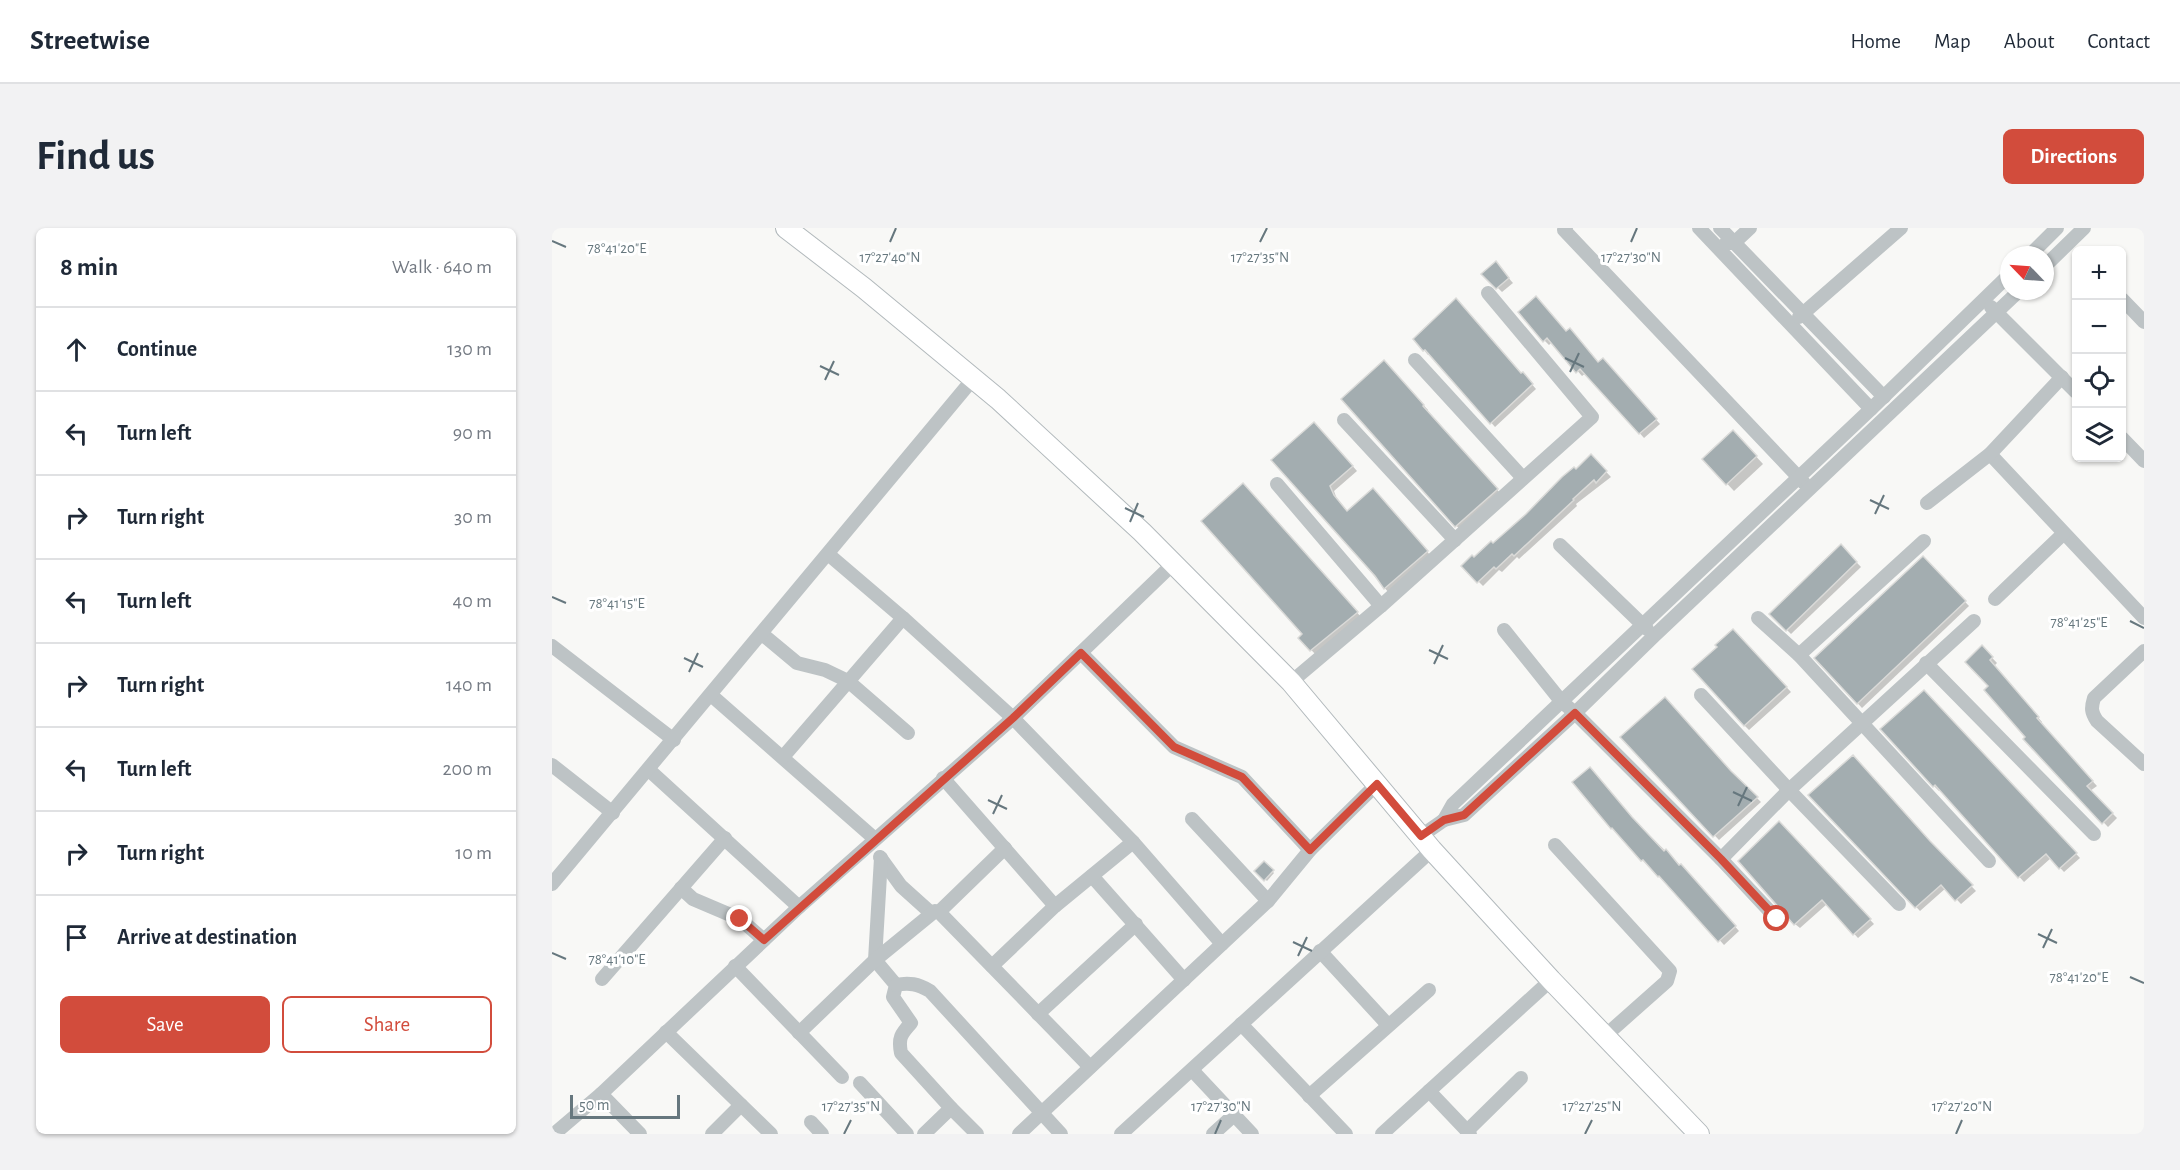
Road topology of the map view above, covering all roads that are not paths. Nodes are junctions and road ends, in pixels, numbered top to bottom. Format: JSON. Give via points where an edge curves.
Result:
{"nodes":[{"id":1,"x":786,"y":228,"type":"edge"},
{"id":2,"x":1699,"y":228,"type":"edge"},
{"id":3,"x":1720,"y":228,"type":"edge"},
{"id":4,"x":1750,"y":228,"type":"edge"},
{"id":5,"x":1901,"y":228,"type":"edge"},
{"id":6,"x":2084,"y":228,"type":"edge"},
{"id":7,"x":1564,"y":229,"type":"edge"},
{"id":8,"x":2056,"y":229,"type":"edge"},
{"id":9,"x":1734,"y":243,"type":"junction"},
{"id":10,"x":1715,"y":244,"type":"junction"},
{"id":11,"x":2039,"y":246,"type":"edge"},
{"id":12,"x":2074,"y":246,"type":"edge"},
{"id":13,"x":2072,"y":249,"type":"edge"},
{"id":14,"x":2054,"y":260,"type":"edge"},
{"id":15,"x":2000,"y":284,"type":"edge"},
{"id":16,"x":1488,"y":293,"type":"dead end"},
{"id":17,"x":1983,"y":300,"type":"junction"},
{"id":18,"x":2010,"y":300,"type":"edge"},
{"id":19,"x":2122,"y":300,"type":"edge"},
{"id":20,"x":1998,"y":312,"type":"junction"},
{"id":21,"x":1804,"y":313,"type":"junction"},
{"id":22,"x":2144,"y":322,"type":"edge"},
{"id":23,"x":1791,"y":325,"type":"junction"},
{"id":24,"x":1415,"y":360,"type":"dead end"},
{"id":25,"x":2062,"y":377,"type":"junction"},
{"id":26,"x":973,"y":379,"type":"junction"},
{"id":27,"x":2072,"y":388,"type":"edge"},
{"id":28,"x":1878,"y":402,"type":"junction"},
{"id":29,"x":1890,"y":414,"type":"junction"},
{"id":30,"x":1344,"y":420,"type":"dead end"},
{"id":31,"x":2126,"y":443,"type":"edge"},
{"id":32,"x":1990,"y":454,"type":"junction"},
{"id":33,"x":2144,"y":461,"type":"edge"},
{"id":34,"x":1523,"y":478,"type":"junction"},
{"id":35,"x":1798,"y":478,"type":"junction"},
{"id":36,"x":1277,"y":484,"type":"dead end"},
{"id":37,"x":1810,"y":490,"type":"junction"},
{"id":38,"x":1927,"y":503,"type":"dead end"},
{"id":39,"x":2063,"y":534,"type":"junction"},
{"id":40,"x":1455,"y":540,"type":"junction"},
{"id":41,"x":1924,"y":541,"type":"dead end"},
{"id":42,"x":1560,"y":545,"type":"dead end"},
{"id":43,"x":828,"y":554,"type":"junction"},
{"id":44,"x":1173,"y":564,"type":"junction"},
{"id":45,"x":1995,"y":600,"type":"dead end"},
{"id":46,"x":1381,"y":606,"type":"junction"},
{"id":47,"x":903,"y":618,"type":"junction"},
{"id":48,"x":1758,"y":618,"type":"dead end"},
{"id":49,"x":2144,"y":618,"type":"edge"},
{"id":50,"x":1974,"y":621,"type":"dead end"},
{"id":51,"x":1642,"y":624,"type":"junction"},
{"id":52,"x":1504,"y":630,"type":"dead end"},
{"id":53,"x":762,"y":634,"type":"junction"},
{"id":54,"x":1654,"y":636,"type":"junction"},
{"id":55,"x":552,"y":646,"type":"edge"},
{"id":56,"x":2144,"y":651,"type":"edge"},
{"id":57,"x":1081,"y":653,"type":"junction"},
{"id":58,"x":1799,"y":655,"type":"junction"},
{"id":59,"x":1926,"y":663,"type":"junction"},
{"id":60,"x":848,"y":681,"type":"junction"},
{"id":61,"x":1291,"y":682,"type":"junction"},
{"id":62,"x":711,"y":695,"type":"junction"},
{"id":63,"x":1701,"y":695,"type":"dead end"},
{"id":64,"x":1561,"y":701,"type":"junction"},
{"id":65,"x":1575,"y":713,"type":"junction"},
{"id":66,"x":1013,"y":718,"type":"junction"},
{"id":67,"x":1862,"y":724,"type":"junction"},
{"id":68,"x":908,"y":733,"type":"dead end"},
{"id":69,"x":674,"y":740,"type":"junction"},
{"id":70,"x":783,"y":757,"type":"junction"},
{"id":71,"x":2144,"y":764,"type":"edge"},
{"id":72,"x":552,"y":765,"type":"edge"},
{"id":73,"x":649,"y":770,"type":"junction"},
{"id":74,"x":944,"y":778,"type":"junction"},
{"id":75,"x":1377,"y":784,"type":"junction"},
{"id":76,"x":1789,"y":790,"type":"junction"},
{"id":77,"x":613,"y":813,"type":"junction"},
{"id":78,"x":1192,"y":819,"type":"dead end"},
{"id":79,"x":1444,"y":820,"type":"junction"},
{"id":80,"x":2094,"y":834,"type":"dead end"},
{"id":81,"x":725,"y":838,"type":"junction"},
{"id":82,"x":873,"y":841,"type":"junction"},
{"id":83,"x":1133,"y":842,"type":"junction"},
{"id":84,"x":1427,"y":843,"type":"junction"},
{"id":85,"x":1556,"y":846,"type":"dead end"},
{"id":86,"x":1005,"y":848,"type":"junction"},
{"id":87,"x":1310,"y":850,"type":"junction"},
{"id":88,"x":881,"y":858,"type":"junction"},
{"id":89,"x":1721,"y":859,"type":"junction"},
{"id":90,"x":1989,"y":861,"type":"dead end"},
{"id":91,"x":1092,"y":876,"type":"junction"},
{"id":92,"x":552,"y":883,"type":"edge"},
{"id":93,"x":681,"y":888,"type":"junction"},
{"id":94,"x":1268,"y":901,"type":"junction"},
{"id":95,"x":1899,"y":904,"type":"dead end"},
{"id":96,"x":1055,"y":906,"type":"junction"},
{"id":97,"x":799,"y":907,"type":"junction"},
{"id":98,"x":935,"y":913,"type":"junction"},
{"id":99,"x":1777,"y":919,"type":"dead end"},
{"id":100,"x":1136,"y":924,"type":"junction"},
{"id":101,"x":764,"y":940,"type":"junction"},
{"id":102,"x":1222,"y":944,"type":"junction"},
{"id":103,"x":1320,"y":951,"type":"junction"},
{"id":104,"x":875,"y":960,"type":"junction"},
{"id":105,"x":735,"y":966,"type":"junction"},
{"id":106,"x":992,"y":966,"type":"junction"},
{"id":107,"x":602,"y":980,"type":"dead end"},
{"id":108,"x":1184,"y":980,"type":"junction"},
{"id":109,"x":1551,"y":980,"type":"junction"},
{"id":110,"x":896,"y":985,"type":"junction"},
{"id":111,"x":1429,"y":990,"type":"dead end"},
{"id":112,"x":1038,"y":1014,"type":"junction"},
{"id":113,"x":1241,"y":1024,"type":"junction"},
{"id":114,"x":1388,"y":1025,"type":"junction"},
{"id":115,"x":666,"y":1032,"type":"junction"},
{"id":116,"x":800,"y":1033,"type":"junction"},
{"id":117,"x":1605,"y":1036,"type":"junction"},
{"id":118,"x":1090,"y":1067,"type":"junction"},
{"id":119,"x":1192,"y":1070,"type":"junction"},
{"id":120,"x":842,"y":1077,"type":"dead end"},
{"id":121,"x":1521,"y":1078,"type":"dead end"},
{"id":122,"x":860,"y":1083,"type":"dead end"},
{"id":123,"x":1430,"y":1090,"type":"junction"},
{"id":124,"x":601,"y":1094,"type":"junction"},
{"id":125,"x":1309,"y":1096,"type":"junction"},
{"id":126,"x":741,"y":1105,"type":"junction"},
{"id":127,"x":951,"y":1108,"type":"junction"},
{"id":128,"x":1042,"y":1113,"type":"junction"},
{"id":129,"x":1234,"y":1114,"type":"junction"},
{"id":130,"x":811,"y":1122,"type":"dead end"},
{"id":131,"x":1469,"y":1132,"type":"edge"},
{"id":132,"x":554,"y":1134,"type":"edge"},
{"id":133,"x":640,"y":1134,"type":"edge"},
{"id":134,"x":712,"y":1134,"type":"edge"},
{"id":135,"x":771,"y":1134,"type":"edge"},
{"id":136,"x":822,"y":1134,"type":"edge"},
{"id":137,"x":907,"y":1134,"type":"edge"},
{"id":138,"x":924,"y":1134,"type":"edge"},
{"id":139,"x":977,"y":1134,"type":"edge"},
{"id":140,"x":1019,"y":1134,"type":"edge"},
{"id":141,"x":1061,"y":1134,"type":"edge"},
{"id":142,"x":1121,"y":1134,"type":"edge"},
{"id":143,"x":1213,"y":1134,"type":"edge"},
{"id":144,"x":1252,"y":1134,"type":"edge"},
{"id":145,"x":1346,"y":1134,"type":"edge"},
{"id":146,"x":1382,"y":1134,"type":"edge"},
{"id":147,"x":1699,"y":1134,"type":"edge"}],
"edges":[{"from":1,"to":26,"type":"street"},
{"from":2,"to":10,"type":"street"},
{"from":3,"to":9,"type":"street"},
{"from":4,"to":9,"type":"street"},
{"from":5,"to":21,"type":"street"},
{"from":6,"to":12,"type":"street"},
{"from":7,"to":35,"type":"street"},
{"from":8,"to":11,"type":"street"},
{"from":8,"to":13,"type":"street"},
{"from":9,"to":10,"type":"street"},
{"from":9,"to":21,"type":"street"},
{"from":10,"to":23,"type":"street"},
{"from":13,"to":14,"type":"street"},
{"from":15,"to":17,"type":"street"},
{"from":16,"to":34,"type":"street","via":[[1592,417]]},
{"from":17,"to":20,"type":"street"},
{"from":17,"to":28,"type":"street"},
{"from":18,"to":20,"type":"street"},
{"from":19,"to":22,"type":"street"},
{"from":20,"to":25,"type":"street"},
{"from":20,"to":29,"type":"street"},
{"from":21,"to":23,"type":"street"},
{"from":21,"to":28,"type":"street"},
{"from":23,"to":28,"type":"street"},
{"from":24,"to":34,"type":"street"},
{"from":25,"to":27,"type":"street"},
{"from":25,"to":32,"type":"street"},
{"from":26,"to":43,"type":"street"},
{"from":26,"to":44,"type":"street"},
{"from":28,"to":29,"type":"street"},
{"from":28,"to":35,"type":"street"},
{"from":29,"to":37,"type":"street"},
{"from":30,"to":40,"type":"street"},
{"from":31,"to":33,"type":"street"},
{"from":32,"to":38,"type":"street"},
{"from":32,"to":39,"type":"street"},
{"from":34,"to":40,"type":"street"},
{"from":35,"to":37,"type":"street"},
{"from":35,"to":51,"type":"street"},
{"from":36,"to":46,"type":"street"},
{"from":37,"to":54,"type":"street"},
{"from":39,"to":45,"type":"street"},
{"from":39,"to":49,"type":"street"},
{"from":40,"to":46,"type":"street"},
{"from":41,"to":58,"type":"street"},
{"from":42,"to":51,"type":"street"},
{"from":43,"to":47,"type":"street"},
{"from":43,"to":53,"type":"street"},
{"from":44,"to":57,"type":"street"},
{"from":44,"to":61,"type":"street"},
{"from":46,"to":61,"type":"street"},
{"from":47,"to":60,"type":"street"},
{"from":47,"to":66,"type":"street"},
{"from":48,"to":58,"type":"street"},
{"from":50,"to":59,"type":"street"},
{"from":51,"to":54,"type":"street"},
{"from":51,"to":64,"type":"street"},
{"from":52,"to":64,"type":"street"},
{"from":53,"to":60,"type":"street","via":[[797,663]]},
{"from":53,"to":62,"type":"street"},
{"from":54,"to":65,"type":"street"},
{"from":55,"to":69,"type":"street"},
{"from":56,"to":71,"type":"street","via":[[2094,698],[2091,708],[2097,721]]},
{"from":57,"to":66,"type":"street"},
{"from":57,"to":87,"type":"street","via":[[1174,747],[1242,777]]},
{"from":58,"to":67,"type":"street"},
{"from":59,"to":67,"type":"street"},
{"from":59,"to":80,"type":"street"},
{"from":60,"to":68,"type":"street"},
{"from":60,"to":70,"type":"street"},
{"from":61,"to":75,"type":"street"},
{"from":62,"to":69,"type":"street"},
{"from":62,"to":70,"type":"street"},
{"from":63,"to":76,"type":"street"},
{"from":64,"to":65,"type":"street"},
{"from":64,"to":79,"type":"street","via":[[1453,804]]},
{"from":65,"to":79,"type":"street","via":[[1464,815]]},
{"from":65,"to":89,"type":"street"},
{"from":66,"to":74,"type":"street"},
{"from":66,"to":83,"type":"street"},
{"from":67,"to":76,"type":"street"},
{"from":67,"to":90,"type":"street"},
{"from":69,"to":73,"type":"street"},
{"from":70,"to":82,"type":"street"},
{"from":72,"to":77,"type":"street"},
{"from":73,"to":77,"type":"street"},
{"from":73,"to":81,"type":"street"},
{"from":74,"to":82,"type":"street"},
{"from":74,"to":86,"type":"street"},
{"from":75,"to":84,"type":"street"},
{"from":75,"to":87,"type":"street"},
{"from":76,"to":89,"type":"street"},
{"from":76,"to":95,"type":"street"},
{"from":77,"to":92,"type":"street"},
{"from":78,"to":94,"type":"street"},
{"from":79,"to":84,"type":"street"},
{"from":81,"to":93,"type":"street"},
{"from":81,"to":97,"type":"street"},
{"from":82,"to":88,"type":"street"},
{"from":82,"to":97,"type":"street"},
{"from":83,"to":91,"type":"street"},
{"from":83,"to":102,"type":"street"},
{"from":84,"to":103,"type":"street"},
{"from":84,"to":109,"type":"street"},
{"from":85,"to":117,"type":"street","via":[[1670,971],[1667,981]]},
{"from":86,"to":96,"type":"street"},
{"from":86,"to":98,"type":"street"},
{"from":87,"to":94,"type":"street"},
{"from":88,"to":98,"type":"street","via":[[901,886]]},
{"from":88,"to":104,"type":"street"},
{"from":89,"to":99,"type":"street"},
{"from":91,"to":96,"type":"street"},
{"from":91,"to":100,"type":"street"},
{"from":93,"to":101,"type":"street","via":[[693,899],[740,919]]},
{"from":93,"to":107,"type":"street"},
{"from":94,"to":102,"type":"street"},
{"from":96,"to":106,"type":"street"},
{"from":97,"to":101,"type":"street"},
{"from":98,"to":104,"type":"street"},
{"from":98,"to":106,"type":"street"},
{"from":100,"to":108,"type":"street"},
{"from":100,"to":112,"type":"street"},
{"from":101,"to":105,"type":"street"},
{"from":102,"to":108,"type":"street"},
{"from":103,"to":113,"type":"street"},
{"from":103,"to":114,"type":"street"},
{"from":104,"to":110,"type":"street"},
{"from":104,"to":116,"type":"street"},
{"from":105,"to":115,"type":"street"},
{"from":105,"to":116,"type":"street"},
{"from":106,"to":112,"type":"street"},
{"from":108,"to":118,"type":"street"},
{"from":109,"to":117,"type":"street"},
{"from":109,"to":123,"type":"street"},
{"from":110,"to":127,"type":"street","via":[[892,997],[911,1023],[898,1042],[901,1053]]},
{"from":110,"to":128,"type":"street","via":[[906,982],[930,991]]},
{"from":111,"to":114,"type":"street"},
{"from":112,"to":118,"type":"street"},
{"from":113,"to":119,"type":"street"},
{"from":113,"to":125,"type":"street"},
{"from":114,"to":125,"type":"street"},
{"from":115,"to":124,"type":"street"},
{"from":115,"to":126,"type":"street"},
{"from":116,"to":120,"type":"street"},
{"from":117,"to":147,"type":"street"},
{"from":118,"to":128,"type":"street"},
{"from":119,"to":129,"type":"street"},
{"from":119,"to":142,"type":"street"},
{"from":121,"to":131,"type":"street"},
{"from":122,"to":137,"type":"street"},
{"from":123,"to":131,"type":"street"},
{"from":123,"to":146,"type":"street"},
{"from":124,"to":132,"type":"street"},
{"from":124,"to":133,"type":"street"},
{"from":125,"to":145,"type":"street"},
{"from":126,"to":134,"type":"street"},
{"from":126,"to":135,"type":"street"},
{"from":127,"to":138,"type":"street"},
{"from":127,"to":139,"type":"street"},
{"from":128,"to":140,"type":"street"},
{"from":128,"to":141,"type":"street"},
{"from":129,"to":143,"type":"street"},
{"from":129,"to":144,"type":"street"},
{"from":130,"to":136,"type":"street"}]}
